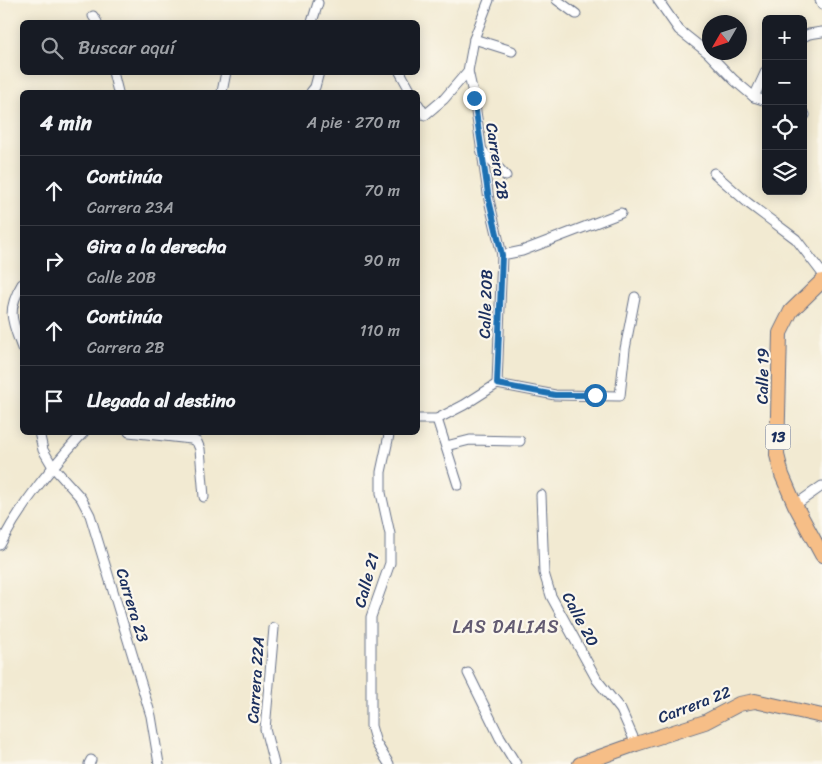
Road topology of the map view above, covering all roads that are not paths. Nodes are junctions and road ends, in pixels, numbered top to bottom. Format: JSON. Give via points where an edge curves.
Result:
{"nodes":[{"id":1,"x":489,"y":0,"type":"edge"},
{"id":2,"x":557,"y":0,"type":"edge"},
{"id":3,"x":658,"y":0,"type":"edge"},
{"id":4,"x":820,"y":0,"type":"edge"},
{"id":5,"x":318,"y":3,"type":"dead end"},
{"id":6,"x":822,"y":5,"type":"edge"},
{"id":7,"x":576,"y":14,"type":"dead end"},
{"id":8,"x":313,"y":20,"type":"edge"},
{"id":9,"x":822,"y":32,"type":"edge"},
{"id":10,"x":807,"y":35,"type":"edge"},
{"id":11,"x":474,"y":39,"type":"junction"},
{"id":12,"x":512,"y":51,"type":"dead end"},
{"id":13,"x":468,"y":71,"type":"junction"},
{"id":14,"x":114,"y":75,"type":"edge"},
{"id":15,"x":225,"y":75,"type":"edge"},
{"id":16,"x":318,"y":75,"type":"edge"},
{"id":17,"x":402,"y":75,"type":"edge"},
{"id":18,"x":762,"y":80,"type":"edge"},
{"id":19,"x":118,"y":90,"type":"edge"},
{"id":20,"x":222,"y":90,"type":"edge"},
{"id":21,"x":313,"y":90,"type":"edge"},
{"id":22,"x":410,"y":90,"type":"edge"},
{"id":23,"x":754,"y":97,"type":"junction"},
{"id":24,"x":762,"y":100,"type":"edge"},
{"id":25,"x":420,"y":107,"type":"edge"},
{"id":26,"x":481,"y":149,"type":"junction"},
{"id":27,"x":714,"y":173,"type":"dead end"},
{"id":28,"x":506,"y":176,"type":"dead end"},
{"id":29,"x":621,"y":213,"type":"dead end"},
{"id":30,"x":502,"y":255,"type":"junction"},
{"id":31,"x":822,"y":273,"type":"edge"},
{"id":32,"x":822,"y":281,"type":"edge"},
{"id":33,"x":20,"y":288,"type":"edge"},
{"id":34,"x":635,"y":297,"type":"dead end"},
{"id":35,"x":20,"y":342,"type":"edge"},
{"id":36,"x":497,"y":384,"type":"junction"},
{"id":37,"x":420,"y":419,"type":"edge"},
{"id":38,"x":437,"y":419,"type":"junction"},
{"id":39,"x":40,"y":435,"type":"edge"},
{"id":40,"x":81,"y":435,"type":"edge"},
{"id":41,"x":156,"y":435,"type":"edge"},
{"id":42,"x":389,"y":435,"type":"edge"},
{"id":43,"x":520,"y":441,"type":"dead end"},
{"id":44,"x":446,"y":446,"type":"junction"},
{"id":45,"x":53,"y":467,"type":"junction"},
{"id":46,"x":458,"y":485,"type":"dead end"},
{"id":47,"x":822,"y":486,"type":"edge"},
{"id":48,"x":541,"y":496,"type":"dead end"},
{"id":49,"x":204,"y":497,"type":"dead end"},
{"id":50,"x":795,"y":505,"type":"junction"},
{"id":51,"x":0,"y":545,"type":"edge"},
{"id":52,"x":822,"y":555,"type":"edge"},
{"id":53,"x":274,"y":628,"type":"dead end"},
{"id":54,"x":468,"y":673,"type":"dead end"},
{"id":55,"x":822,"y":716,"type":"edge"},
{"id":56,"x":636,"y":744,"type":"junction"},
{"id":57,"x":159,"y":764,"type":"edge"},
{"id":58,"x":274,"y":764,"type":"edge"},
{"id":59,"x":389,"y":764,"type":"edge"},
{"id":60,"x":516,"y":764,"type":"edge"},
{"id":61,"x":580,"y":764,"type":"edge"}],
"edges":[{"from":1,"to":11,"type":"street"},
{"from":2,"to":7,"type":"street"},
{"from":3,"to":23,"type":"street","via":[[679,30]]},
{"from":4,"to":6,"type":"street"},
{"from":5,"to":8,"type":"street"},
{"from":9,"to":10,"type":"street"},
{"from":11,"to":12,"type":"street"},
{"from":11,"to":13,"type":"street"},
{"from":13,"to":25,"type":"street","via":[[425,115]]},
{"from":13,"to":26,"type":"street","name":"Carrera 2B"},
{"from":14,"to":19,"type":"street"},
{"from":15,"to":20,"type":"street"},
{"from":16,"to":21,"type":"street"},
{"from":17,"to":22,"type":"street"},
{"from":18,"to":23,"type":"street"},
{"from":23,"to":24,"type":"street"},
{"from":26,"to":28,"type":"street"},
{"from":26,"to":30,"type":"street","name":"Carrera 2B"},
{"from":27,"to":31,"type":"street","via":[[796,239]]},
{"from":29,"to":30,"type":"street","name":"Calle 20B","via":[[522,251]]},
{"from":30,"to":36,"type":"street","name":"Calle 20B"},
{"from":32,"to":50,"type":"main road","name":"Calle 19","number":"13","via":[[791,311],[780,333],[778,455],[782,475]]},
{"from":33,"to":35,"type":"street","via":[[12,312]]},
{"from":34,"to":36,"type":"street","via":[[620,396],[555,395]]},
{"from":36,"to":38,"type":"street"},
{"from":37,"to":38,"type":"street"},
{"from":38,"to":44,"type":"street"},
{"from":39,"to":45,"type":"street","name":"Carrera 23","via":[[43,450]]},
{"from":40,"to":45,"type":"street"},
{"from":41,"to":49,"type":"street","via":[[197,442]]},
{"from":42,"to":59,"type":"street","name":"Calle 21","via":[[381,472],[381,493],[390,534],[390,563],[371,618],[371,726],[376,743]]},
{"from":43,"to":44,"type":"street","via":[[470,440]]},
{"from":44,"to":46,"type":"street"},
{"from":45,"to":51,"type":"street","via":[[27,499]]},
{"from":45,"to":57,"type":"street","name":"Carrera 23","via":[[82,498],[90,516],[151,716]]},
{"from":47,"to":50,"type":"street"},
{"from":48,"to":56,"type":"street","name":"Calle 20","via":[[544,573],[551,596],[597,680],[621,710]]},
{"from":50,"to":52,"type":"main road","name":"Calle 19","number":"13"},
{"from":53,"to":58,"type":"street","name":"Carrera 22A","via":[[265,729]]},
{"from":54,"to":60,"type":"street"},
{"from":55,"to":56,"type":"main road","name":"Carrera 22","via":[[756,701],[739,704],[705,722]]},
{"from":56,"to":61,"type":"main road","name":"Carrera 22"}]}
